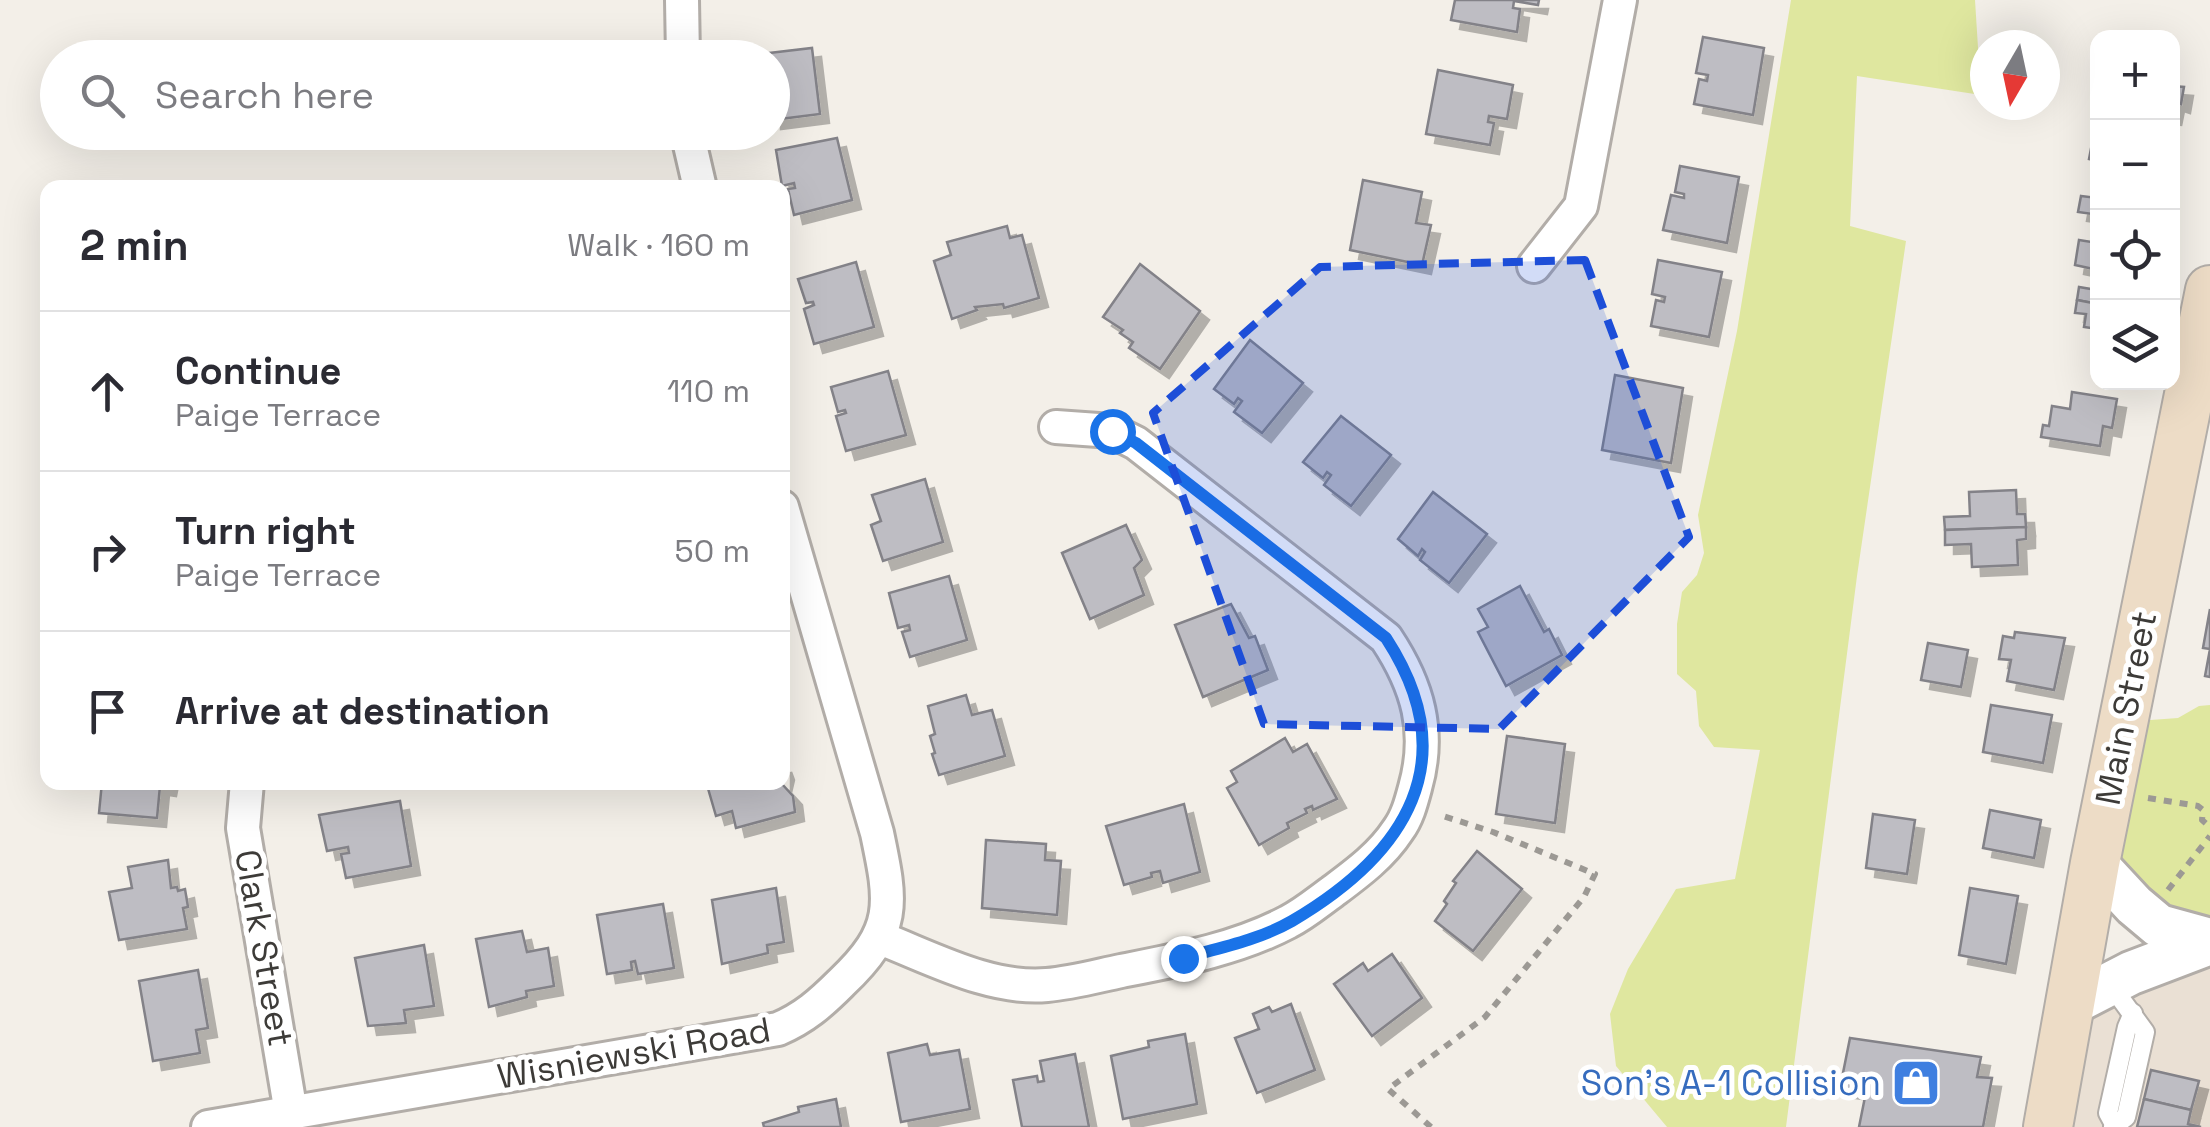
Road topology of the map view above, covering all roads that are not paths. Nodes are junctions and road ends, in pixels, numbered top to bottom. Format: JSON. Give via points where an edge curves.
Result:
{"nodes":[{"id":1,"x":682,"y":0,"type":"edge"},
{"id":2,"x":1620,"y":0,"type":"edge"},
{"id":3,"x":683,"y":40,"type":"edge"},
{"id":4,"x":692,"y":150,"type":"edge"},
{"id":5,"x":698,"y":180,"type":"edge"},
{"id":6,"x":1534,"y":266,"type":"dead end"},
{"id":7,"x":2210,"y":290,"type":"edge"},
{"id":8,"x":1056,"y":427,"type":"dead end"},
{"id":9,"x":790,"y":534,"type":"edge"},
{"id":10,"x":246,"y":790,"type":"edge"},
{"id":11,"x":2095,"y":863,"type":"junction"},
{"id":12,"x":880,"y":938,"type":"junction"},
{"id":13,"x":2210,"y":941,"type":"edge"},
{"id":14,"x":2105,"y":1000,"type":"junction"},
{"id":15,"x":291,"y":1113,"type":"junction"},
{"id":16,"x":2114,"y":1126,"type":"edge"},
{"id":17,"x":208,"y":1127,"type":"edge"},
{"id":18,"x":2048,"y":1127,"type":"edge"}],
"edges":[{"from":1,"to":3,"type":"street"},
{"from":2,"to":6,"type":"street","via":[[1581,206]]},
{"from":4,"to":5,"type":"street"},
{"from":7,"to":11,"type":"main road","name":"Main Street"},
{"from":8,"to":12,"type":"street","via":[[1112,431],[1136,443],[1386,638],[1422,710],[1424,750],[1410,806],[1382,850],[1291,921],[1183,958],[1047,986],[1012,984]]},
{"from":9,"to":12,"type":"street","via":[[877,833],[888,888]]},
{"from":10,"to":15,"type":"street","name":"Clark Street","via":[[244,828]]},
{"from":11,"to":13,"type":"street","via":[[2159,926]]},
{"from":11,"to":14,"type":"main road","name":"Main Street"},
{"from":12,"to":15,"type":"street","name":"Wisniewski Road","via":[[804,1019],[778,1029]]},
{"from":13,"to":14,"type":"street"},
{"from":14,"to":16,"type":"lane","via":[[2145,1032],[2126,1117]]},
{"from":14,"to":18,"type":"main road","name":"Main Street"},
{"from":15,"to":17,"type":"street","name":"Wisniewski Road"}]}
